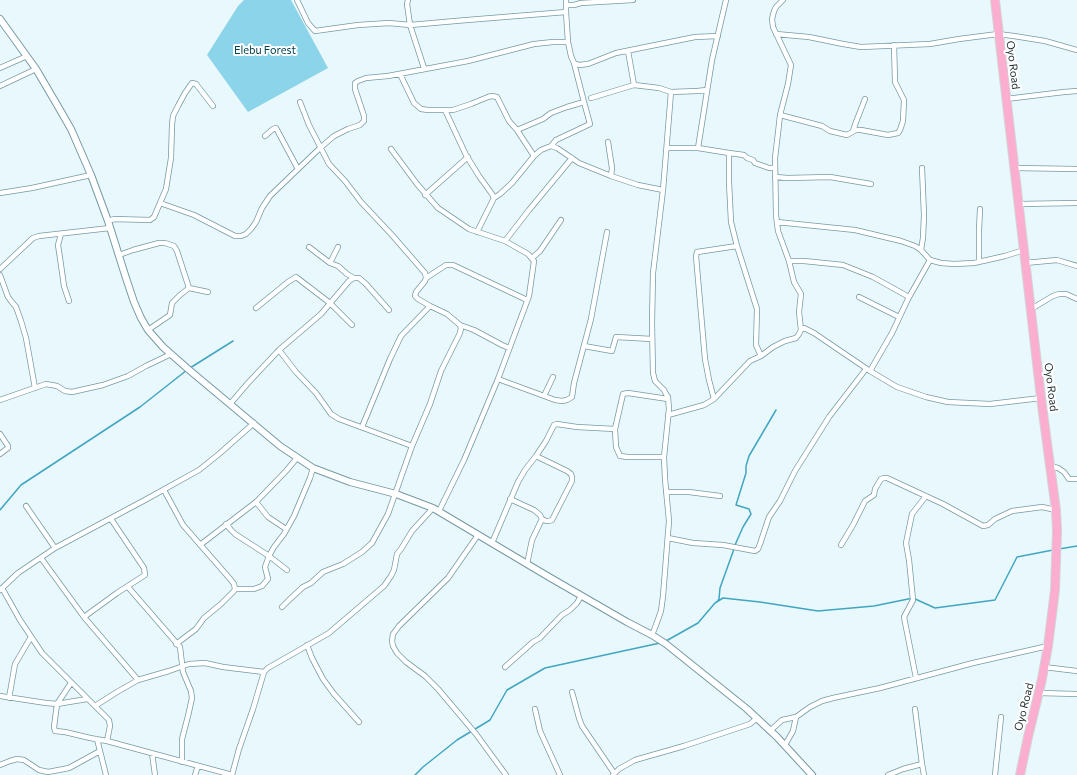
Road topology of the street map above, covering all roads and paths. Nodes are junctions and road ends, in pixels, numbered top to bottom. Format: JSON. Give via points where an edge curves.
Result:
{"nodes":[{"id":1,"x":297,"y":0,"type":"edge"},
{"id":2,"x":408,"y":0,"type":"edge"},
{"id":3,"x":619,"y":0,"type":"edge"},
{"id":4,"x":633,"y":0,"type":"edge"},
{"id":5,"x":726,"y":0,"type":"edge"},
{"id":6,"x":783,"y":0,"type":"edge"},
{"id":7,"x":995,"y":0,"type":"edge"},
{"id":8,"x":566,"y":3,"type":"edge"},
{"id":9,"x":566,"y":12,"type":"junction"},
{"id":10,"x":0,"y":19,"type":"edge"},
{"id":11,"x":410,"y":25,"type":"junction"},
{"id":12,"x":776,"y":34,"type":"junction"},
{"id":13,"x":998,"y":34,"type":"junction"},
{"id":14,"x":718,"y":36,"type":"junction"},
{"id":15,"x":568,"y":42,"type":"junction"},
{"id":16,"x":894,"y":45,"type":"junction"},
{"id":17,"x":1077,"y":50,"type":"edge"},
{"id":18,"x":628,"y":51,"type":"junction"},
{"id":19,"x":27,"y":56,"type":"junction"},
{"id":20,"x":574,"y":63,"type":"junction"},
{"id":21,"x":0,"y":68,"type":"edge"},
{"id":22,"x":424,"y":68,"type":"junction"},
{"id":23,"x":36,"y":69,"type":"junction"},
{"id":24,"x":400,"y":74,"type":"junction"},
{"id":25,"x":634,"y":85,"type":"junction"},
{"id":26,"x":0,"y":86,"type":"edge"},
{"id":27,"x":707,"y":90,"type":"junction"},
{"id":28,"x":1077,"y":91,"type":"edge"},
{"id":29,"x":671,"y":92,"type":"junction"},
{"id":30,"x":591,"y":98,"type":"dead end"},
{"id":31,"x":865,"y":99,"type":"dead end"},
{"id":32,"x":1006,"y":99,"type":"junction"},
{"id":33,"x":300,"y":102,"type":"dead end"},
{"id":34,"x":584,"y":102,"type":"junction"},
{"id":35,"x":213,"y":106,"type":"dead end"},
{"id":36,"x":445,"y":110,"type":"junction"},
{"id":37,"x":780,"y":115,"type":"junction"},
{"id":38,"x":517,"y":130,"type":"junction"},
{"id":39,"x":853,"y":132,"type":"junction"},
{"id":40,"x":265,"y":136,"type":"dead end"},
{"id":41,"x":608,"y":142,"type":"dead end"},
{"id":42,"x":551,"y":146,"type":"junction"},
{"id":43,"x":320,"y":148,"type":"junction"},
{"id":44,"x":667,"y":148,"type":"junction"},
{"id":45,"x":698,"y":148,"type":"junction"},
{"id":46,"x":391,"y":149,"type":"dead end"},
{"id":47,"x":729,"y":153,"type":"junction"},
{"id":48,"x":534,"y":156,"type":"junction"},
{"id":49,"x":468,"y":158,"type":"junction"},
{"id":50,"x":572,"y":158,"type":"junction"},
{"id":51,"x":775,"y":168,"type":"junction"},
{"id":52,"x":922,"y":168,"type":"dead end"},
{"id":53,"x":1014,"y":168,"type":"junction"},
{"id":54,"x":298,"y":169,"type":"junction"},
{"id":55,"x":1077,"y":169,"type":"edge"},
{"id":56,"x":91,"y":175,"type":"junction"},
{"id":57,"x":611,"y":176,"type":"junction"},
{"id":58,"x":775,"y":177,"type":"junction"},
{"id":59,"x":872,"y":184,"type":"dead end"},
{"id":60,"x":663,"y":190,"type":"junction"},
{"id":61,"x":0,"y":193,"type":"edge"},
{"id":62,"x":425,"y":195,"type":"junction"},
{"id":63,"x":494,"y":198,"type":"junction"},
{"id":64,"x":160,"y":203,"type":"junction"},
{"id":65,"x":1077,"y":203,"type":"edge"},
{"id":66,"x":1019,"y":204,"type":"junction"},
{"id":67,"x":980,"y":209,"type":"dead end"},
{"id":68,"x":561,"y":220,"type":"dead end"},
{"id":69,"x":108,"y":221,"type":"junction"},
{"id":70,"x":777,"y":222,"type":"junction"},
{"id":71,"x":110,"y":228,"type":"junction"},
{"id":72,"x":477,"y":232,"type":"junction"},
{"id":73,"x":607,"y":232,"type":"dead end"},
{"id":74,"x":61,"y":234,"type":"junction"},
{"id":75,"x":505,"y":241,"type":"junction"},
{"id":76,"x":737,"y":246,"type":"junction"},
{"id":77,"x":309,"y":247,"type":"dead end"},
{"id":78,"x":338,"y":247,"type":"dead end"},
{"id":79,"x":921,"y":250,"type":"junction"},
{"id":80,"x":1024,"y":250,"type":"junction"},
{"id":81,"x":119,"y":255,"type":"junction"},
{"id":82,"x":532,"y":258,"type":"junction"},
{"id":83,"x":930,"y":260,"type":"junction"},
{"id":84,"x":789,"y":261,"type":"junction"},
{"id":85,"x":979,"y":262,"type":"junction"},
{"id":86,"x":330,"y":263,"type":"junction"},
{"id":87,"x":1025,"y":263,"type":"junction"},
{"id":88,"x":1077,"y":266,"type":"edge"},
{"id":89,"x":0,"y":269,"type":"edge"},
{"id":90,"x":0,"y":275,"type":"edge"},
{"id":91,"x":354,"y":278,"type":"junction"},
{"id":92,"x":426,"y":278,"type":"junction"},
{"id":93,"x":189,"y":288,"type":"junction"},
{"id":94,"x":208,"y":292,"type":"dead end"},
{"id":95,"x":859,"y":297,"type":"dead end"},
{"id":96,"x":909,"y":297,"type":"junction"},
{"id":97,"x":1077,"y":299,"type":"edge"},
{"id":98,"x":527,"y":300,"type":"junction"},
{"id":99,"x":69,"y":301,"type":"dead end"},
{"id":100,"x":330,"y":303,"type":"junction"},
{"id":101,"x":430,"y":306,"type":"junction"},
{"id":102,"x":256,"y":308,"type":"dead end"},
{"id":103,"x":1031,"y":309,"type":"junction"},
{"id":104,"x":389,"y":310,"type":"dead end"},
{"id":105,"x":899,"y":317,"type":"junction"},
{"id":106,"x":352,"y":325,"type":"dead end"},
{"id":107,"x":460,"y":325,"type":"junction"},
{"id":108,"x":148,"y":330,"type":"junction"},
{"id":109,"x":801,"y":330,"type":"junction"},
{"id":110,"x":652,"y":339,"type":"junction"},
{"id":111,"x":584,"y":346,"type":"junction"},
{"id":112,"x":509,"y":348,"type":"junction"},
{"id":113,"x":279,"y":350,"type":"junction"},
{"id":114,"x":171,"y":354,"type":"junction"},
{"id":115,"x":760,"y":356,"type":"junction"},
{"id":116,"x":868,"y":370,"type":"junction"},
{"id":117,"x":553,"y":378,"type":"dead end"},
{"id":118,"x":498,"y":379,"type":"junction"},
{"id":119,"x":35,"y":388,"type":"junction"},
{"id":120,"x":544,"y":396,"type":"junction"},
{"id":121,"x":1041,"y":398,"type":"junction"},
{"id":122,"x":668,"y":399,"type":"junction"},
{"id":123,"x":714,"y":399,"type":"junction"},
{"id":124,"x":0,"y":400,"type":"edge"},
{"id":125,"x":230,"y":404,"type":"junction"},
{"id":126,"x":668,"y":415,"type":"junction"},
{"id":127,"x":254,"y":423,"type":"junction"},
{"id":128,"x":362,"y":427,"type":"junction"},
{"id":129,"x":616,"y":429,"type":"junction"},
{"id":130,"x":0,"y":434,"type":"edge"},
{"id":131,"x":412,"y":446,"type":"junction"},
{"id":132,"x":0,"y":454,"type":"edge"},
{"id":133,"x":536,"y":456,"type":"junction"},
{"id":134,"x":297,"y":458,"type":"junction"},
{"id":135,"x":664,"y":458,"type":"junction"},
{"id":136,"x":1050,"y":466,"type":"junction"},
{"id":137,"x":313,"y":468,"type":"junction"},
{"id":138,"x":1077,"y":479,"type":"edge"},
{"id":139,"x":164,"y":490,"type":"junction"},
{"id":140,"x":666,"y":492,"type":"junction"},
{"id":141,"x":396,"y":494,"type":"junction"},
{"id":142,"x":720,"y":496,"type":"dead end"},
{"id":143,"x":926,"y":496,"type":"junction"},
{"id":144,"x":510,"y":499,"type":"junction"},
{"id":145,"x":256,"y":502,"type":"junction"},
{"id":146,"x":26,"y":506,"type":"dead end"},
{"id":147,"x":436,"y":509,"type":"junction"},
{"id":148,"x":1056,"y":510,"type":"junction"},
{"id":149,"x":111,"y":519,"type":"junction"},
{"id":150,"x":542,"y":519,"type":"junction"},
{"id":151,"x":226,"y":524,"type":"junction"},
{"id":152,"x":286,"y":529,"type":"junction"},
{"id":153,"x":478,"y":535,"type":"junction"},
{"id":154,"x":668,"y":538,"type":"junction"},
{"id":155,"x":492,"y":543,"type":"junction"},
{"id":156,"x":200,"y":545,"type":"junction"},
{"id":157,"x":841,"y":545,"type":"dead end"},
{"id":158,"x":55,"y":548,"type":"junction"},
{"id":159,"x":269,"y":556,"type":"junction"},
{"id":160,"x":40,"y":558,"type":"junction"},
{"id":161,"x":527,"y":564,"type":"junction"},
{"id":162,"x":287,"y":570,"type":"dead end"},
{"id":163,"x":128,"y":587,"type":"junction"},
{"id":164,"x":1,"y":589,"type":"edge"},
{"id":165,"x":235,"y":589,"type":"junction"},
{"id":166,"x":581,"y":596,"type":"junction"},
{"id":167,"x":282,"y":607,"type":"dead end"},
{"id":168,"x":84,"y":617,"type":"junction"},
{"id":169,"x":652,"y":635,"type":"junction"},
{"id":170,"x":31,"y":637,"type":"junction"},
{"id":171,"x":176,"y":644,"type":"junction"},
{"id":172,"x":307,"y":645,"type":"junction"},
{"id":173,"x":1048,"y":646,"type":"junction"},
{"id":174,"x":182,"y":666,"type":"junction"},
{"id":175,"x":505,"y":667,"type":"dead end"},
{"id":176,"x":1044,"y":667,"type":"junction"},
{"id":177,"x":1077,"y":671,"type":"edge"},
{"id":178,"x":264,"y":672,"type":"junction"},
{"id":179,"x":916,"y":678,"type":"junction"},
{"id":180,"x":138,"y":680,"type":"junction"},
{"id":181,"x":71,"y":683,"type":"junction"},
{"id":182,"x":572,"y":692,"type":"dead end"},
{"id":183,"x":1038,"y":693,"type":"junction"},
{"id":184,"x":1077,"y":694,"type":"edge"},
{"id":185,"x":0,"y":696,"type":"edge"},
{"id":186,"x":9,"y":698,"type":"junction"},
{"id":187,"x":87,"y":699,"type":"junction"},
{"id":188,"x":57,"y":704,"type":"junction"},
{"id":189,"x":95,"y":706,"type":"junction"},
{"id":190,"x":535,"y":709,"type":"dead end"},
{"id":191,"x":915,"y":709,"type":"dead end"},
{"id":192,"x":796,"y":717,"type":"junction"},
{"id":193,"x":1001,"y":717,"type":"dead end"},
{"id":194,"x":757,"y":718,"type":"junction"},
{"id":195,"x":360,"y":722,"type":"dead end"},
{"id":196,"x":770,"y":730,"type":"junction"},
{"id":197,"x":97,"y":739,"type":"junction"},
{"id":198,"x":107,"y":740,"type":"junction"},
{"id":199,"x":785,"y":745,"type":"junction"},
{"id":200,"x":100,"y":751,"type":"junction"},
{"id":201,"x":152,"y":753,"type":"junction"},
{"id":202,"x":182,"y":762,"type":"junction"},
{"id":203,"x":922,"y":764,"type":"junction"},
{"id":204,"x":0,"y":765,"type":"edge"},
{"id":205,"x":198,"y":766,"type":"junction"},
{"id":206,"x":614,"y":774,"type":"edge"},
{"id":207,"x":809,"y":774,"type":"edge"},
{"id":208,"x":106,"y":775,"type":"edge"},
{"id":209,"x":155,"y":775,"type":"edge"},
{"id":210,"x":195,"y":775,"type":"edge"},
{"id":211,"x":232,"y":775,"type":"edge"},
{"id":212,"x":506,"y":775,"type":"edge"},
{"id":213,"x":560,"y":775,"type":"edge"},
{"id":214,"x":888,"y":775,"type":"edge"},
{"id":215,"x":924,"y":775,"type":"edge"},
{"id":216,"x":995,"y":775,"type":"edge"},
{"id":217,"x":1020,"y":775,"type":"edge"}],
"edges":[{"from":1,"to":11,"type":"street","via":[[308,23],[315,31],[389,23]]},
{"from":2,"to":11,"type":"street"},
{"from":3,"to":4,"type":"street"},
{"from":3,"to":8,"type":"street","via":[[574,5]]},
{"from":5,"to":14,"type":"street"},
{"from":6,"to":12,"type":"street","via":[[776,7],[772,19]]},
{"from":7,"to":13,"type":"highway","name":"Oyo Road"},
{"from":8,"to":9,"type":"street"},
{"from":9,"to":11,"type":"street"},
{"from":9,"to":15,"type":"street"},
{"from":10,"to":19,"type":"main road"},
{"from":11,"to":22,"type":"street"},
{"from":12,"to":16,"type":"street","via":[[862,46]]},
{"from":12,"to":37,"type":"street","via":[[791,65]]},
{"from":13,"to":16,"type":"street","via":[[930,44]]},
{"from":13,"to":17,"type":"street","via":[[1045,41]]},
{"from":13,"to":32,"type":"highway","name":"Oyo Road"},
{"from":14,"to":18,"type":"street","via":[[695,37]]},
{"from":14,"to":27,"type":"street"},
{"from":15,"to":20,"type":"street"},
{"from":15,"to":22,"type":"street","via":[[534,44],[468,61]]},
{"from":16,"to":39,"type":"street","via":[[895,82],[904,100],[900,130],[893,135],[861,130]]},
{"from":18,"to":20,"type":"street","via":[[588,64]]},
{"from":18,"to":25,"type":"street"},
{"from":19,"to":21,"type":"street"},
{"from":19,"to":23,"type":"main road"},
{"from":20,"to":34,"type":"street"},
{"from":22,"to":24,"type":"street"},
{"from":23,"to":26,"type":"street"},
{"from":23,"to":56,"type":"main road","via":[[70,129]]},
{"from":24,"to":36,"type":"street","via":[[414,103],[421,109]]},
{"from":24,"to":43,"type":"street","via":[[366,78],[355,83],[364,121],[334,136]]},
{"from":25,"to":29,"type":"street"},
{"from":25,"to":30,"type":"street"},
{"from":27,"to":29,"type":"street"},
{"from":27,"to":45,"type":"street"},
{"from":28,"to":32,"type":"street"},
{"from":29,"to":44,"type":"street"},
{"from":31,"to":39,"type":"street"},
{"from":32,"to":53,"type":"highway","name":"Oyo Road"},
{"from":33,"to":43,"type":"street"},
{"from":34,"to":38,"type":"street","via":[[551,113]]},
{"from":34,"to":42,"type":"street","via":[[590,124],[556,140]]},
{"from":35,"to":64,"type":"street","via":[[196,84],[192,83],[173,116],[171,158],[166,189]]},
{"from":36,"to":38,"type":"street","via":[[453,110],[492,96],[497,97],[509,121]]},
{"from":36,"to":49,"type":"street"},
{"from":37,"to":39,"type":"street","via":[[822,126],[836,133],[847,135]]},
{"from":37,"to":51,"type":"street"},
{"from":38,"to":48,"type":"street"},
{"from":40,"to":54,"type":"street","via":[[276,128]]},
{"from":41,"to":57,"type":"street"},
{"from":42,"to":48,"type":"street"},
{"from":42,"to":50,"type":"street"},
{"from":43,"to":54,"type":"street"},
{"from":43,"to":92,"type":"street","via":[[329,164],[425,273]]},
{"from":44,"to":45,"type":"street"},
{"from":44,"to":60,"type":"street"},
{"from":45,"to":47,"type":"street"},
{"from":46,"to":62,"type":"street"},
{"from":47,"to":51,"type":"street"},
{"from":47,"to":76,"type":"street","via":[[731,222]]},
{"from":48,"to":63,"type":"street","via":[[512,183]]},
{"from":49,"to":62,"type":"street"},
{"from":49,"to":63,"type":"street"},
{"from":50,"to":57,"type":"street"},
{"from":50,"to":75,"type":"street"},
{"from":51,"to":58,"type":"street"},
{"from":52,"to":79,"type":"street","via":[[924,215]]},
{"from":53,"to":55,"type":"street"},
{"from":53,"to":66,"type":"highway","name":"Oyo Road"},
{"from":54,"to":64,"type":"street","via":[[270,196],[251,229],[241,236],[235,236],[194,215]]},
{"from":56,"to":61,"type":"street"},
{"from":56,"to":69,"type":"main road"},
{"from":57,"to":60,"type":"street"},
{"from":58,"to":59,"type":"street","via":[[830,177]]},
{"from":58,"to":70,"type":"street"},
{"from":60,"to":110,"type":"street","via":[[652,273]]},
{"from":62,"to":72,"type":"street","via":[[438,208]]},
{"from":63,"to":72,"type":"street"},
{"from":64,"to":69,"type":"street","via":[[150,220]]},
{"from":65,"to":66,"type":"street"},
{"from":66,"to":80,"type":"highway","name":"Oyo Road"},
{"from":67,"to":85,"type":"street"},
{"from":68,"to":82,"type":"street","via":[[540,251]]},
{"from":69,"to":71,"type":"main road"},
{"from":70,"to":79,"type":"street","via":[[855,230],[902,241]]},
{"from":70,"to":84,"type":"street"},
{"from":71,"to":74,"type":"street"},
{"from":71,"to":81,"type":"main road"},
{"from":72,"to":75,"type":"street"},
{"from":73,"to":111,"type":"street"},
{"from":74,"to":89,"type":"street","via":[[33,238]]},
{"from":74,"to":99,"type":"street","via":[[58,245],[64,286]]},
{"from":75,"to":82,"type":"street"},
{"from":76,"to":115,"type":"street","via":[[757,309],[756,345]]},
{"from":76,"to":123,"type":"street","via":[[697,252],[696,256],[705,359]]},
{"from":77,"to":86,"type":"street"},
{"from":78,"to":86,"type":"street"},
{"from":79,"to":83,"type":"street"},
{"from":80,"to":85,"type":"street"},
{"from":80,"to":87,"type":"highway","name":"Oyo Road"},
{"from":81,"to":93,"type":"street","via":[[159,243],[174,246]]},
{"from":81,"to":108,"type":"main road","via":[[134,302]]},
{"from":82,"to":98,"type":"street","via":[[534,261]]},
{"from":83,"to":85,"type":"street","via":[[954,264]]},
{"from":83,"to":96,"type":"street"},
{"from":84,"to":96,"type":"street","via":[[844,265],[873,277]]},
{"from":84,"to":109,"type":"street","via":[[800,294]]},
{"from":86,"to":91,"type":"street"},
{"from":87,"to":88,"type":"street","via":[[1057,260]]},
{"from":87,"to":103,"type":"highway","name":"Oyo Road"},
{"from":90,"to":119,"type":"street","via":[[8,298],[16,307],[21,321]]},
{"from":91,"to":100,"type":"street"},
{"from":91,"to":104,"type":"street","via":[[359,278],[366,284]]},
{"from":92,"to":98,"type":"street","via":[[446,265],[453,265]]},
{"from":92,"to":101,"type":"street","via":[[415,296]]},
{"from":93,"to":94,"type":"street"},
{"from":93,"to":108,"type":"street","via":[[172,303],[170,315]]},
{"from":95,"to":105,"type":"street"},
{"from":96,"to":105,"type":"street"},
{"from":97,"to":103,"type":"street","via":[[1059,294]]},
{"from":98,"to":112,"type":"street"},
{"from":100,"to":102,"type":"street","via":[[296,277]]},
{"from":100,"to":106,"type":"street"},
{"from":100,"to":113,"type":"street"},
{"from":101,"to":107,"type":"street","via":[[447,314]]},
{"from":101,"to":128,"type":"street","via":[[401,336]]},
{"from":103,"to":121,"type":"highway","name":"Oyo Road"},
{"from":105,"to":116,"type":"street"},
{"from":107,"to":112,"type":"street"},
{"from":107,"to":131,"type":"street","via":[[460,333],[441,372]]},
{"from":108,"to":114,"type":"main road"},
{"from":109,"to":115,"type":"street","via":[[796,338],[785,340]]},
{"from":109,"to":116,"type":"street","via":[[804,328],[814,333]]},
{"from":110,"to":111,"type":"street","via":[[616,337],[612,351]]},
{"from":110,"to":122,"type":"street","via":[[655,381],[664,390]]},
{"from":111,"to":120,"type":"street","via":[[572,397],[562,401]]},
{"from":112,"to":118,"type":"street"},
{"from":113,"to":125,"type":"street"},
{"from":113,"to":128,"type":"street","via":[[331,414]]},
{"from":114,"to":119,"type":"street","via":[[128,376],[103,385],[72,392],[64,391],[52,384]]},
{"from":114,"to":125,"type":"main road"},
{"from":115,"to":123,"type":"street","via":[[750,361]]},
{"from":116,"to":121,"type":"street","via":[[897,387],[948,402],[990,404]]},
{"from":116,"to":154,"type":"street","via":[[829,416],[795,471],[769,517],[758,549],[755,551]]},
{"from":117,"to":120,"type":"street"},
{"from":118,"to":120,"type":"street"},
{"from":118,"to":147,"type":"street","via":[[464,460]]},
{"from":119,"to":124,"type":"street"},
{"from":121,"to":136,"type":"highway","name":"Oyo Road"},
{"from":122,"to":126,"type":"street"},
{"from":122,"to":129,"type":"street","via":[[623,394]]},
{"from":123,"to":126,"type":"street","via":[[704,405]]},
{"from":125,"to":127,"type":"main road"},
{"from":126,"to":135,"type":"street"},
{"from":127,"to":134,"type":"main road"},
{"from":127,"to":139,"type":"street","via":[[199,470]]},
{"from":128,"to":131,"type":"street"},
{"from":129,"to":133,"type":"street","via":[[554,425]]},
{"from":129,"to":135,"type":"street","via":[[616,447],[620,456]]},
{"from":130,"to":132,"type":"street","via":[[8,448]]},
{"from":131,"to":141,"type":"street"},
{"from":133,"to":144,"type":"street","via":[[525,470]]},
{"from":133,"to":150,"type":"street","via":[[566,471],[572,477],[552,520]]},
{"from":134,"to":137,"type":"main road"},
{"from":134,"to":145,"type":"street"},
{"from":135,"to":140,"type":"street"},
{"from":136,"to":138,"type":"street","via":[[1058,468],[1070,479]]},
{"from":136,"to":148,"type":"highway","name":"Oyo Road"},
{"from":137,"to":141,"type":"main road","via":[[350,482]]},
{"from":137,"to":152,"type":"street"},
{"from":139,"to":149,"type":"street"},
{"from":139,"to":156,"type":"street","via":[[183,525]]},
{"from":140,"to":142,"type":"street"},
{"from":140,"to":154,"type":"street"},
{"from":141,"to":147,"type":"main road"},
{"from":141,"to":167,"type":"street","via":[[372,543],[343,564],[323,572]]},
{"from":143,"to":148,"type":"street","via":[[983,526],[1012,511],[1042,507]]},
{"from":143,"to":157,"type":"street","via":[[888,478],[881,479],[874,495],[865,501]]},
{"from":143,"to":179,"type":"street","via":[[912,514],[906,543],[913,598],[904,616]]},
{"from":144,"to":150,"type":"street","via":[[534,510]]},
{"from":144,"to":155,"type":"street"},
{"from":145,"to":151,"type":"street"},
{"from":145,"to":152,"type":"street","via":[[270,519]]},
{"from":146,"to":158,"type":"street"},
{"from":147,"to":153,"type":"main road"},
{"from":147,"to":172,"type":"street","via":[[412,531],[397,554],[394,570],[384,586],[328,633]]},
{"from":148,"to":173,"type":"highway","name":"Oyo Road","via":[[1055,590]]},
{"from":149,"to":158,"type":"street"},
{"from":149,"to":163,"type":"street","via":[[145,570],[145,575]]},
{"from":150,"to":161,"type":"street","via":[[532,540]]},
{"from":151,"to":156,"type":"street"},
{"from":151,"to":159,"type":"street","via":[[235,534]]},
{"from":152,"to":159,"type":"street"},
{"from":153,"to":155,"type":"main road"},
{"from":153,"to":212,"type":"street","via":[[448,578],[399,626],[393,634],[392,641],[397,653],[438,689]]},
{"from":154,"to":169,"type":"street","via":[[664,596]]},
{"from":155,"to":161,"type":"main road"},
{"from":156,"to":165,"type":"street","via":[[231,580]]},
{"from":158,"to":160,"type":"street"},
{"from":159,"to":162,"type":"street"},
{"from":159,"to":165,"type":"street","via":[[265,567],[268,579],[262,586],[254,589]]},
{"from":160,"to":164,"type":"street"},
{"from":160,"to":168,"type":"street"},
{"from":161,"to":166,"type":"main road"},
{"from":163,"to":168,"type":"street"},
{"from":163,"to":171,"type":"street"},
{"from":164,"to":170,"type":"street"},
{"from":165,"to":171,"type":"street","via":[[204,618],[196,630]]},
{"from":166,"to":169,"type":"main road"},
{"from":166,"to":175,"type":"street","via":[[570,610]]},
{"from":168,"to":180,"type":"street"},
{"from":169,"to":194,"type":"main road"},
{"from":170,"to":181,"type":"street","via":[[42,653]]},
{"from":170,"to":186,"type":"street","via":[[15,664]]},
{"from":171,"to":174,"type":"street","via":[[180,648]]},
{"from":172,"to":178,"type":"street"},
{"from":172,"to":195,"type":"street","via":[[323,679]]},
{"from":173,"to":176,"type":"highway","name":"Oyo Road"},
{"from":173,"to":179,"type":"street"},
{"from":174,"to":178,"type":"street","via":[[205,663]]},
{"from":174,"to":180,"type":"street"},
{"from":174,"to":202,"type":"street","via":[[192,698],[183,732]]},
{"from":176,"to":177,"type":"street"},
{"from":176,"to":183,"type":"highway","name":"Oyo Road"},
{"from":178,"to":211,"type":"street"},
{"from":179,"to":192,"type":"street","via":[[822,701]]},
{"from":180,"to":189,"type":"street"},
{"from":181,"to":187,"type":"street"},
{"from":181,"to":188,"type":"street"},
{"from":182,"to":206,"type":"street","via":[[582,726]]},
{"from":183,"to":184,"type":"street"},
{"from":183,"to":217,"type":"highway","name":"Oyo Road"},
{"from":185,"to":186,"type":"street"},
{"from":186,"to":188,"type":"street"},
{"from":187,"to":188,"type":"street"},
{"from":187,"to":189,"type":"street"},
{"from":188,"to":197,"type":"street","via":[[55,731]]},
{"from":189,"to":198,"type":"street","via":[[109,720]]},
{"from":190,"to":213,"type":"street","via":[[540,731]]},
{"from":191,"to":203,"type":"street"},
{"from":192,"to":196,"type":"street","via":[[782,720]]},
{"from":192,"to":199,"type":"street","via":[[793,731]]},
{"from":193,"to":216,"type":"street"},
{"from":194,"to":196,"type":"main road"},
{"from":194,"to":206,"type":"street","via":[[750,724],[634,760]]},
{"from":196,"to":199,"type":"main road"},
{"from":197,"to":198,"type":"street"},
{"from":197,"to":200,"type":"street"},
{"from":198,"to":201,"type":"street"},
{"from":199,"to":207,"type":"main road"},
{"from":200,"to":204,"type":"street","via":[[69,768],[48,772],[42,772],[24,760],[17,759]]},
{"from":200,"to":208,"type":"street"},
{"from":201,"to":202,"type":"street"},
{"from":201,"to":209,"type":"street"},
{"from":202,"to":205,"type":"street"},
{"from":203,"to":214,"type":"street"},
{"from":203,"to":215,"type":"street"},
{"from":205,"to":210,"type":"street"},
{"from":205,"to":211,"type":"street"}]}
